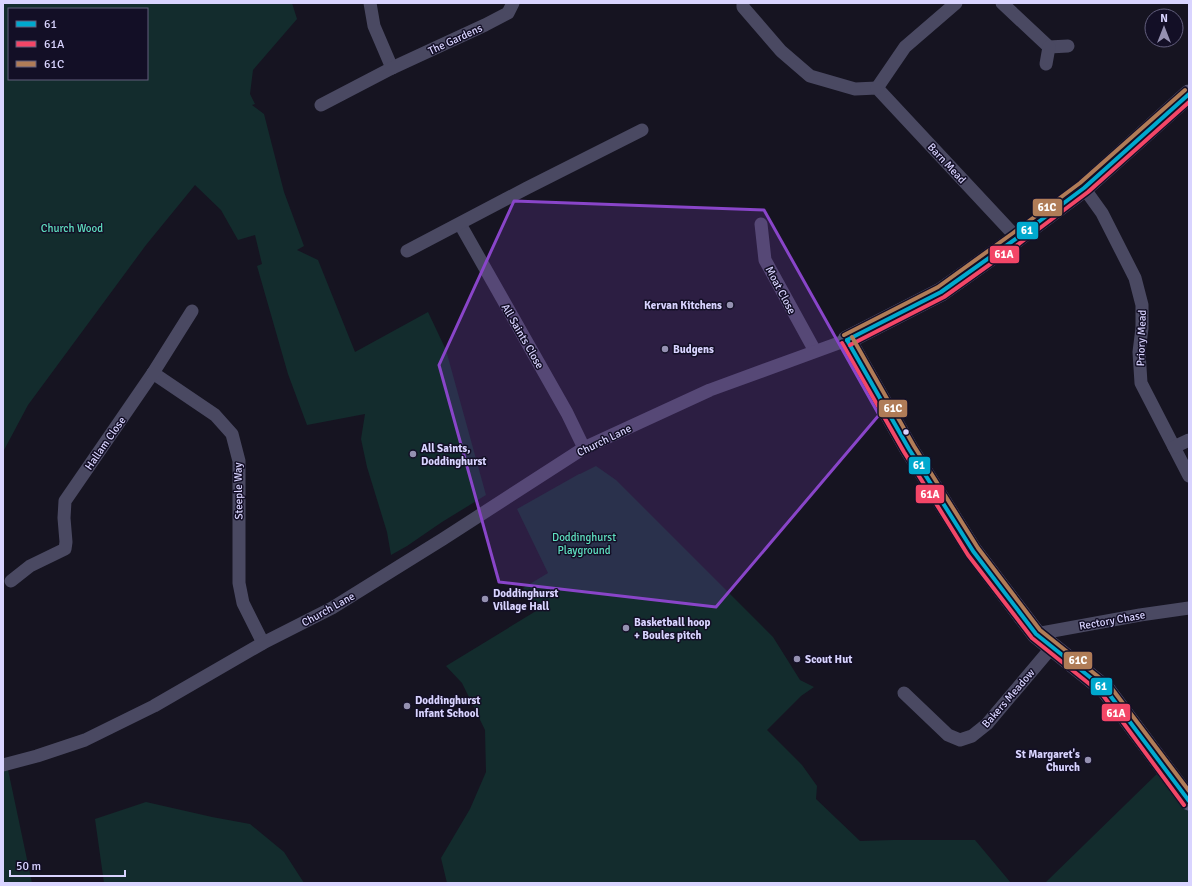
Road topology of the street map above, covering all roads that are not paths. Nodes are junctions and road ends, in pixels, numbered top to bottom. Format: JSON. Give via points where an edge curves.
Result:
{"nodes":[{"id":1,"x":370,"y":3,"type":"edge"},
{"id":2,"x":513,"y":3,"type":"edge"},
{"id":3,"x":743,"y":3,"type":"edge"},
{"id":4,"x":956,"y":3,"type":"edge"},
{"id":5,"x":1002,"y":3,"type":"edge"},
{"id":6,"x":1068,"y":46,"type":"dead end"},
{"id":7,"x":1049,"y":47,"type":"junction"},
{"id":8,"x":1046,"y":64,"type":"dead end"},
{"id":9,"x":392,"y":68,"type":"junction"},
{"id":10,"x":877,"y":88,"type":"junction"},
{"id":11,"x":1189,"y":94,"type":"edge"},
{"id":12,"x":322,"y":105,"type":"dead end"},
{"id":13,"x":642,"y":130,"type":"dead end"},
{"id":14,"x":1084,"y":188,"type":"junction"},
{"id":15,"x":460,"y":224,"type":"junction"},
{"id":16,"x":761,"y":224,"type":"dead end"},
{"id":17,"x":1017,"y":238,"type":"junction"},
{"id":18,"x":407,"y":251,"type":"dead end"},
{"id":19,"x":192,"y":311,"type":"dead end"},
{"id":20,"x":847,"y":340,"type":"junction"},
{"id":21,"x":815,"y":351,"type":"junction"},
{"id":22,"x":153,"y":373,"type":"junction"},
{"id":23,"x":1189,"y":440,"type":"edge"},
{"id":24,"x":1174,"y":447,"type":"junction"},
{"id":25,"x":584,"y":448,"type":"junction"},
{"id":26,"x":1189,"y":476,"type":"edge"},
{"id":27,"x":11,"y":580,"type":"dead end"},
{"id":28,"x":1189,"y":608,"type":"edge"},
{"id":29,"x":1036,"y":634,"type":"junction"},
{"id":30,"x":264,"y":643,"type":"junction"},
{"id":31,"x":1052,"y":647,"type":"junction"},
{"id":32,"x":904,"y":692,"type":"dead end"},
{"id":33,"x":3,"y":765,"type":"edge"},
{"id":34,"x":1189,"y":801,"type":"edge"}],
"edges":[{"from":1,"to":9,"type":"street","via":[[374,26]]},
{"from":2,"to":9,"type":"street","name":"The Gardens","via":[[508,12],[485,25]]},
{"from":3,"to":10,"type":"street","via":[[743,7],[781,51],[810,76],[855,89]]},
{"from":4,"to":10,"type":"street","via":[[905,47]]},
{"from":5,"to":7,"type":"street"},
{"from":6,"to":7,"type":"street"},
{"from":7,"to":8,"type":"street"},
{"from":9,"to":12,"type":"street","name":"The Gardens"},
{"from":10,"to":17,"type":"street","name":"Barn Mead"},
{"from":11,"to":14,"type":"street","name":"Church Lane"},
{"from":13,"to":15,"type":"street"},
{"from":14,"to":17,"type":"street","name":"Church Lane"},
{"from":14,"to":24,"type":"street","name":"Priory Mead","via":[[1102,214],[1135,278],[1142,305],[1139,352],[1141,383]]},
{"from":15,"to":18,"type":"street"},
{"from":15,"to":25,"type":"street","name":"All Saints Close","via":[[567,413]]},
{"from":16,"to":21,"type":"street","name":"Moat Close","via":[[765,260]]},
{"from":17,"to":20,"type":"street","name":"Church Lane","via":[[941,292]]},
{"from":19,"to":22,"type":"street","name":"Hallam Close"},
{"from":20,"to":21,"type":"street","name":"Church Lane"},
{"from":20,"to":29,"type":"street","via":[[909,449],[973,551]]},
{"from":21,"to":25,"type":"street","name":"Church Lane","via":[[710,390]]},
{"from":22,"to":27,"type":"street","name":"Hallam Close","via":[[66,501],[65,550],[30,566]]},
{"from":22,"to":30,"type":"street","name":"Steeple Way","via":[[215,415],[232,434],[239,460],[239,583],[243,603]]},
{"from":23,"to":24,"type":"street"},
{"from":24,"to":26,"type":"street","name":"Priory Mead"},
{"from":25,"to":30,"type":"street","name":"Church Lane","via":[[443,540],[332,608]]},
{"from":28,"to":29,"type":"street","name":"Rectory Chase"},
{"from":29,"to":31,"type":"street"},
{"from":30,"to":33,"type":"street","name":"Church Lane","via":[[154,706],[85,740]]},
{"from":31,"to":32,"type":"street","name":"Bakers Meadow","via":[[987,724],[972,736],[960,740],[948,735]]},
{"from":31,"to":34,"type":"street","via":[[1106,690]]}]}
